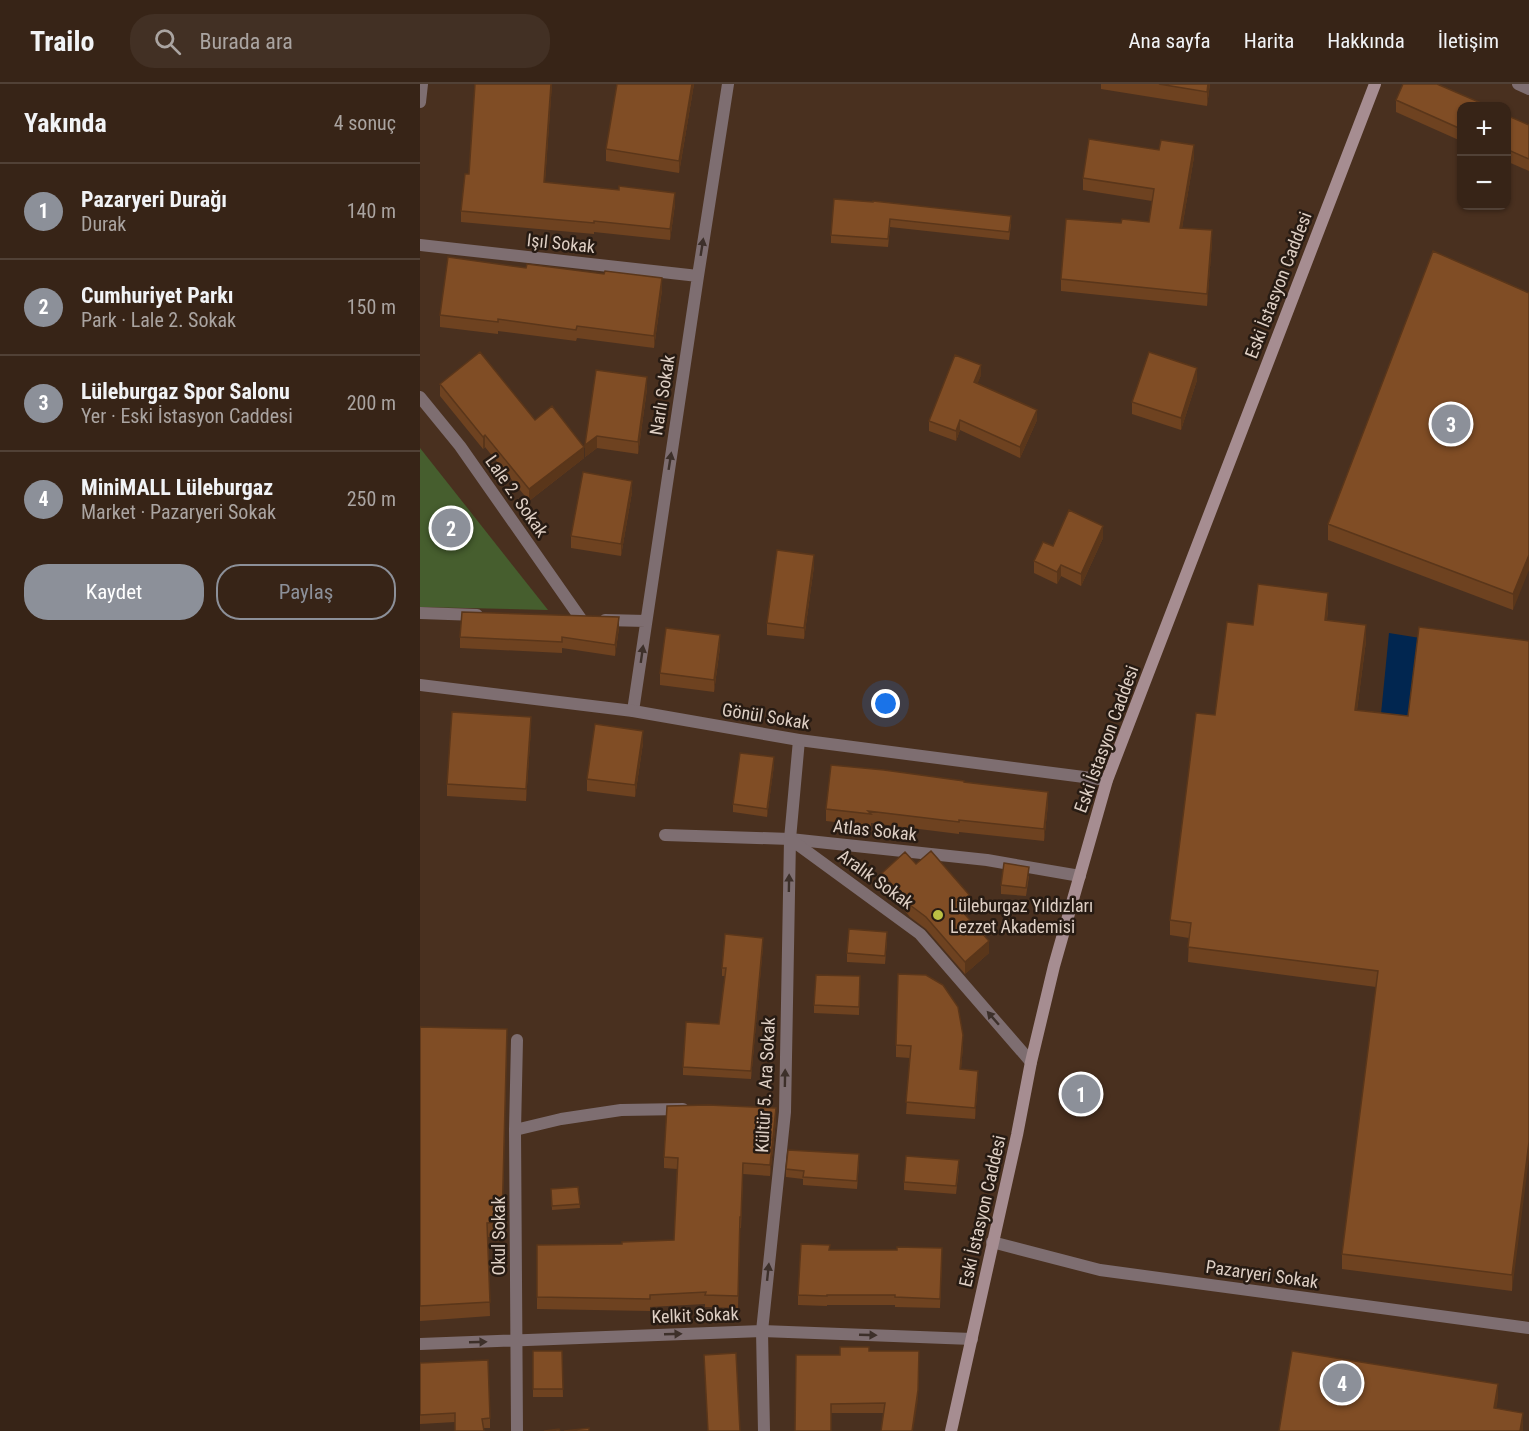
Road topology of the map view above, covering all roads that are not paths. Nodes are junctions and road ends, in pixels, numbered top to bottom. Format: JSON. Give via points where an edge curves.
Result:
{"nodes":[{"id":1,"x":422,"y":84,"type":"edge"},
{"id":2,"x":728,"y":84,"type":"edge"},
{"id":3,"x":1375,"y":84,"type":"edge"},
{"id":4,"x":1518,"y":84,"type":"edge"},
{"id":5,"x":1529,"y":89,"type":"edge"},
{"id":6,"x":420,"y":102,"type":"edge"},
{"id":7,"x":420,"y":245,"type":"edge"},
{"id":8,"x":698,"y":276,"type":"junction"},
{"id":9,"x":420,"y":397,"type":"edge"},
{"id":10,"x":420,"y":613,"type":"edge"},
{"id":11,"x":489,"y":616,"type":"edge"},
{"id":12,"x":646,"y":621,"type":"junction"},
{"id":13,"x":420,"y":685,"type":"edge"},
{"id":14,"x":633,"y":711,"type":"junction"},
{"id":15,"x":800,"y":740,"type":"junction"},
{"id":16,"x":1107,"y":780,"type":"junction"},
{"id":17,"x":664,"y":836,"type":"dead end"},
{"id":18,"x":790,"y":838,"type":"junction"},
{"id":19,"x":1080,"y":876,"type":"junction"},
{"id":20,"x":517,"y":1040,"type":"dead end"},
{"id":21,"x":1031,"y":1062,"type":"junction"},
{"id":22,"x":697,"y":1109,"type":"edge"},
{"id":23,"x":515,"y":1130,"type":"junction"},
{"id":24,"x":993,"y":1242,"type":"junction"},
{"id":25,"x":1529,"y":1328,"type":"edge"},
{"id":26,"x":762,"y":1331,"type":"junction"},
{"id":27,"x":972,"y":1339,"type":"junction"},
{"id":28,"x":516,"y":1341,"type":"junction"},
{"id":29,"x":420,"y":1344,"type":"edge"},
{"id":30,"x":517,"y":1431,"type":"edge"},
{"id":31,"x":764,"y":1431,"type":"edge"},
{"id":32,"x":951,"y":1431,"type":"edge"}],
"edges":[{"from":1,"to":6,"type":"street"},
{"from":8,"to":2,"type":"street","name":"Narlı Sokak","one_way":true},
{"from":3,"to":16,"type":"main road","name":"Eski İstasyon Caddesi"},
{"from":4,"to":5,"type":"street"},
{"from":7,"to":8,"type":"street","name":"Işıl Sokak"},
{"from":12,"to":8,"type":"street","name":"Narlı Sokak","one_way":true},
{"from":9,"to":12,"type":"street","name":"Lale 2. Sokak","via":[[460,446],[575,619]]},
{"from":10,"to":11,"type":"street"},
{"from":14,"to":12,"type":"street","name":"Narlı Sokak","one_way":true},
{"from":13,"to":14,"type":"street","name":"Gönül Sokak"},
{"from":14,"to":15,"type":"street","name":"Gönül Sokak"},
{"from":15,"to":16,"type":"street","name":"Gönül Sokak"},
{"from":15,"to":18,"type":"street","name":"Kültür 5. Ara Sokak"},
{"from":16,"to":19,"type":"main road","name":"Eski İstasyon Caddesi"},
{"from":17,"to":18,"type":"street","name":"Atlas Sokak"},
{"from":18,"to":19,"type":"street","name":"Atlas Sokak","via":[[987,860]]},
{"from":21,"to":18,"type":"street","name":"Aralık Sokak","one_way":true,"via":[[920,934]]},
{"from":26,"to":18,"type":"street","name":"Kültür 5. Ara Sokak","one_way":true,"via":[[779,1112]]},
{"from":19,"to":21,"type":"main road","name":"Eski İstasyon Caddesi"},
{"from":20,"to":23,"type":"street","name":"Okul Sokak"},
{"from":21,"to":24,"type":"main road","name":"Eski İstasyon Caddesi"},
{"from":22,"to":23,"type":"street","via":[[621,1110]]},
{"from":23,"to":28,"type":"street","name":"Okul Sokak"},
{"from":24,"to":25,"type":"street","name":"Pazaryeri Sokak","via":[[1100,1270]]},
{"from":24,"to":27,"type":"main road","name":"Eski İstasyon Caddesi"},
{"from":26,"to":27,"type":"street","name":"Kelkit Sokak","one_way":true},
{"from":28,"to":26,"type":"street","name":"Kelkit Sokak","one_way":true},
{"from":26,"to":31,"type":"street","name":"Kültür 5. Ara Sokak"},
{"from":27,"to":32,"type":"main road","name":"Eski İstasyon Caddesi"},
{"from":29,"to":28,"type":"street","name":"Kelkit Sokak","one_way":true},
{"from":28,"to":30,"type":"street","name":"Okul Sokak"}]}
